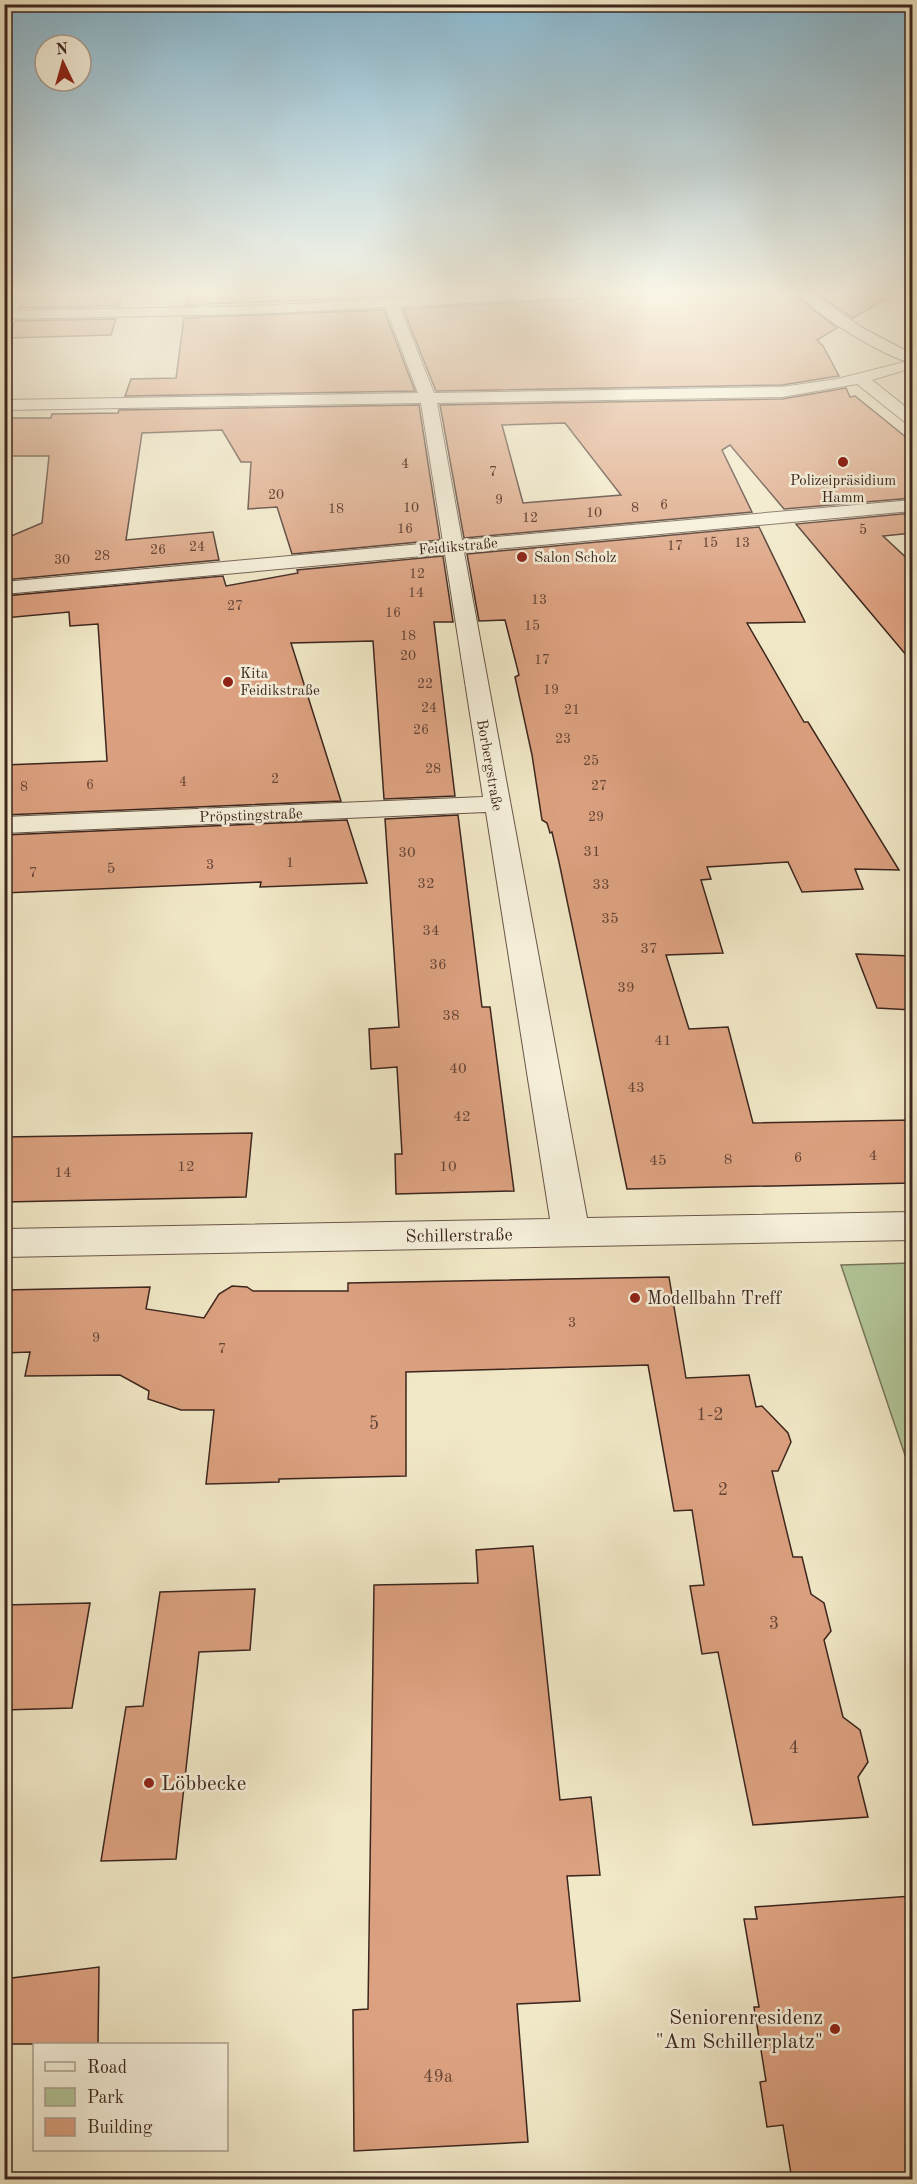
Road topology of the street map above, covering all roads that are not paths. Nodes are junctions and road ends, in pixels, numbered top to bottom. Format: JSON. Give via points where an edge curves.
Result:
{"nodes":[{"id":1,"x":426,"y":395,"type":"edge"},
{"id":2,"x":634,"y":395,"type":"edge"},
{"id":3,"x":881,"y":395,"type":"edge"},
{"id":4,"x":428,"y":399,"type":"junction"},
{"id":5,"x":4,"y":405,"type":"edge"},
{"id":6,"x":912,"y":420,"type":"edge"},
{"id":7,"x":912,"y":505,"type":"edge"},
{"id":8,"x":453,"y":546,"type":"junction"},
{"id":9,"x":4,"y":588,"type":"edge"},
{"id":10,"x":497,"y":804,"type":"junction"},
{"id":11,"x":4,"y":825,"type":"edge"},
{"id":12,"x":912,"y":1226,"type":"edge"},
{"id":13,"x":571,"y":1233,"type":"junction"},
{"id":14,"x":4,"y":1243,"type":"edge"}],
"edges":[{"from":1,"to":4,"type":"street","name":"Borbergstraße"},
{"from":2,"to":4,"type":"street"},
{"from":3,"to":6,"type":"street"},
{"from":4,"to":5,"type":"street"},
{"from":4,"to":8,"type":"street","name":"Borbergstraße"},
{"from":7,"to":8,"type":"street","name":"Feidikstraße"},
{"from":8,"to":9,"type":"street","name":"Feidikstraße"},
{"from":8,"to":10,"type":"street","name":"Borbergstraße"},
{"from":10,"to":11,"type":"street","name":"Pröpstingstraße"},
{"from":10,"to":13,"type":"street","name":"Borbergstraße"},
{"from":12,"to":13,"type":"street","name":"Schillerstraße"},
{"from":13,"to":14,"type":"street","name":"Schillerstraße"}]}
